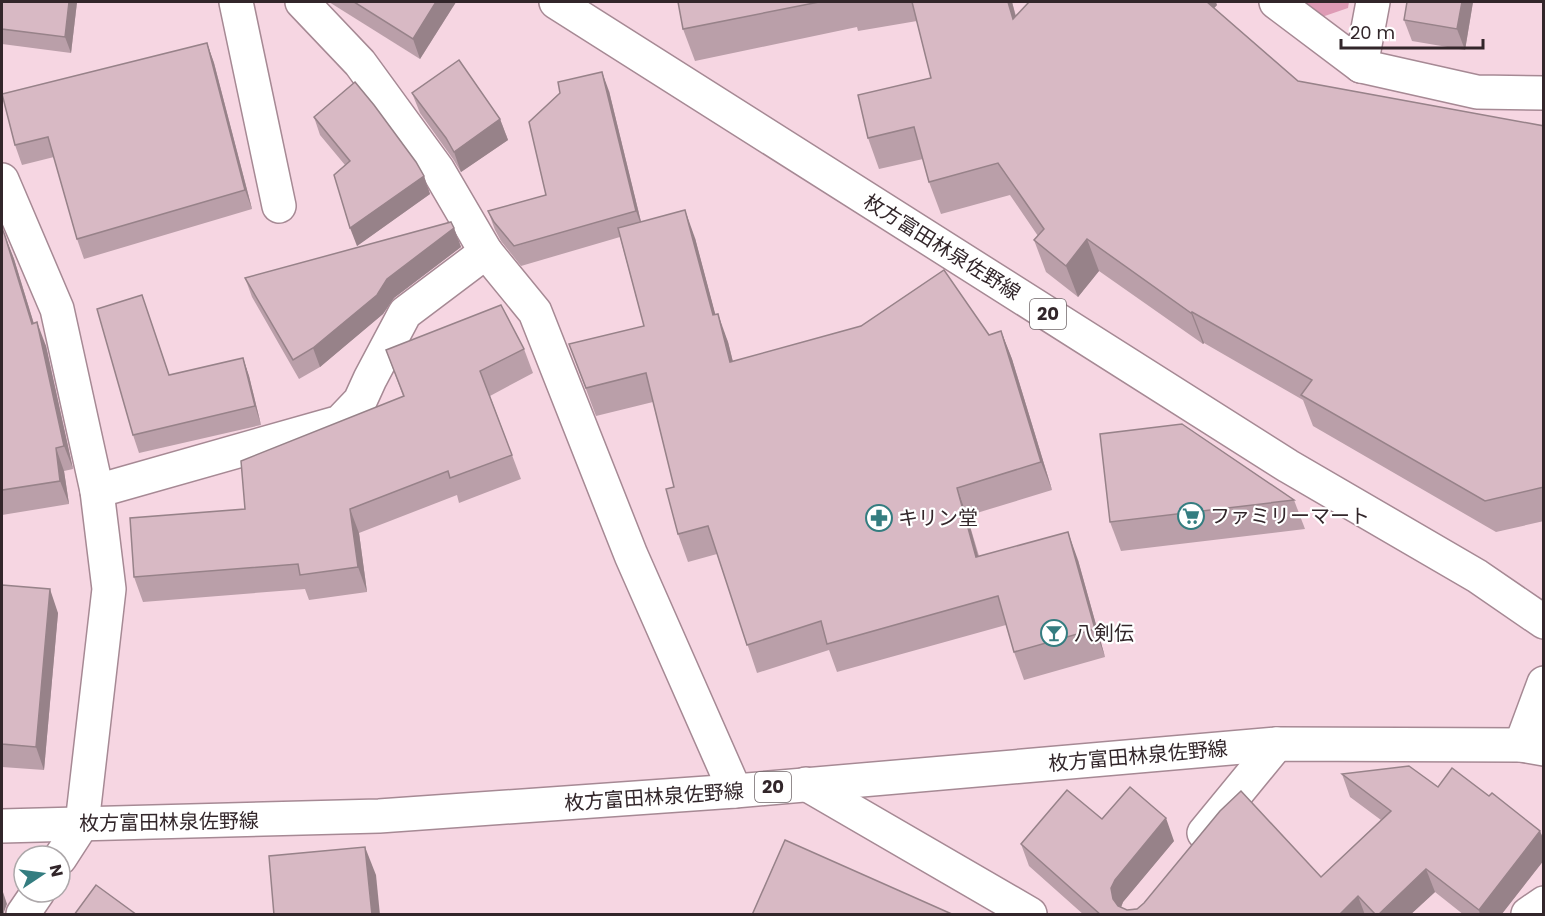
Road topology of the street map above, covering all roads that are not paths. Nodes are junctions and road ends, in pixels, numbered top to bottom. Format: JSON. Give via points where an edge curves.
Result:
{"nodes":[{"id":1,"x":236,"y":2,"type":"edge"},
{"id":2,"x":302,"y":2,"type":"edge"},
{"id":3,"x":556,"y":2,"type":"edge"},
{"id":4,"x":1276,"y":2,"type":"edge"},
{"id":5,"x":1373,"y":2,"type":"edge"},
{"id":6,"x":1361,"y":66,"type":"junction"},
{"id":7,"x":1544,"y":93,"type":"edge"},
{"id":8,"x":2,"y":180,"type":"edge"},
{"id":9,"x":279,"y":206,"type":"dead end"},
{"id":10,"x":486,"y":252,"type":"junction"},
{"id":11,"x":97,"y":490,"type":"junction"},
{"id":12,"x":1544,"y":622,"type":"edge"},
{"id":13,"x":1544,"y":683,"type":"edge"},
{"id":14,"x":1277,"y":744,"type":"junction"},
{"id":15,"x":1532,"y":747,"type":"edge"},
{"id":16,"x":806,"y":784,"type":"junction"},
{"id":17,"x":735,"y":791,"type":"junction"},
{"id":18,"x":82,"y":824,"type":"junction"},
{"id":19,"x":2,"y":826,"type":"edge"},
{"id":20,"x":69,"y":844,"type":"edge"},
{"id":21,"x":1189,"y":852,"type":"edge"},
{"id":22,"x":1544,"y":903,"type":"edge"},
{"id":23,"x":1029,"y":915,"type":"edge"},
{"id":24,"x":1528,"y":915,"type":"edge"}],
"edges":[{"from":1,"to":9,"type":"street"},
{"from":2,"to":10,"type":"street","via":[[360,63],[438,170]]},
{"from":3,"to":12,"type":"street","name":"枚方富田林泉佐野線","number":"20","via":[[1288,466],[1477,576]]},
{"from":4,"to":6,"type":"street"},
{"from":5,"to":6,"type":"street"},
{"from":6,"to":7,"type":"street","via":[[1477,92]]},
{"from":8,"to":11,"type":"street","via":[[57,309]]},
{"from":10,"to":11,"type":"street","via":[[405,313],[360,401],[340,422]]},
{"from":10,"to":17,"type":"street","via":[[535,312],[631,555]]},
{"from":11,"to":18,"type":"street","via":[[110,589]]},
{"from":13,"to":15,"type":"street","name":"枚方富田林泉佐野線"},
{"from":14,"to":15,"type":"street","name":"枚方富田林泉佐野線","number":"20"},
{"from":14,"to":16,"type":"street","name":"枚方富田林泉佐野線","number":"20"},
{"from":14,"to":21,"type":"street"},
{"from":16,"to":17,"type":"street","name":"枚方富田林泉佐野線","number":"20"},
{"from":16,"to":23,"type":"street"},
{"from":17,"to":18,"type":"street","name":"枚方富田林泉佐野線","number":"20","via":[[379,816]]},
{"from":18,"to":19,"type":"street","name":"枚方富田林泉佐野線","number":"20"},
{"from":18,"to":20,"type":"street"},
{"from":22,"to":24,"type":"street"}]}
